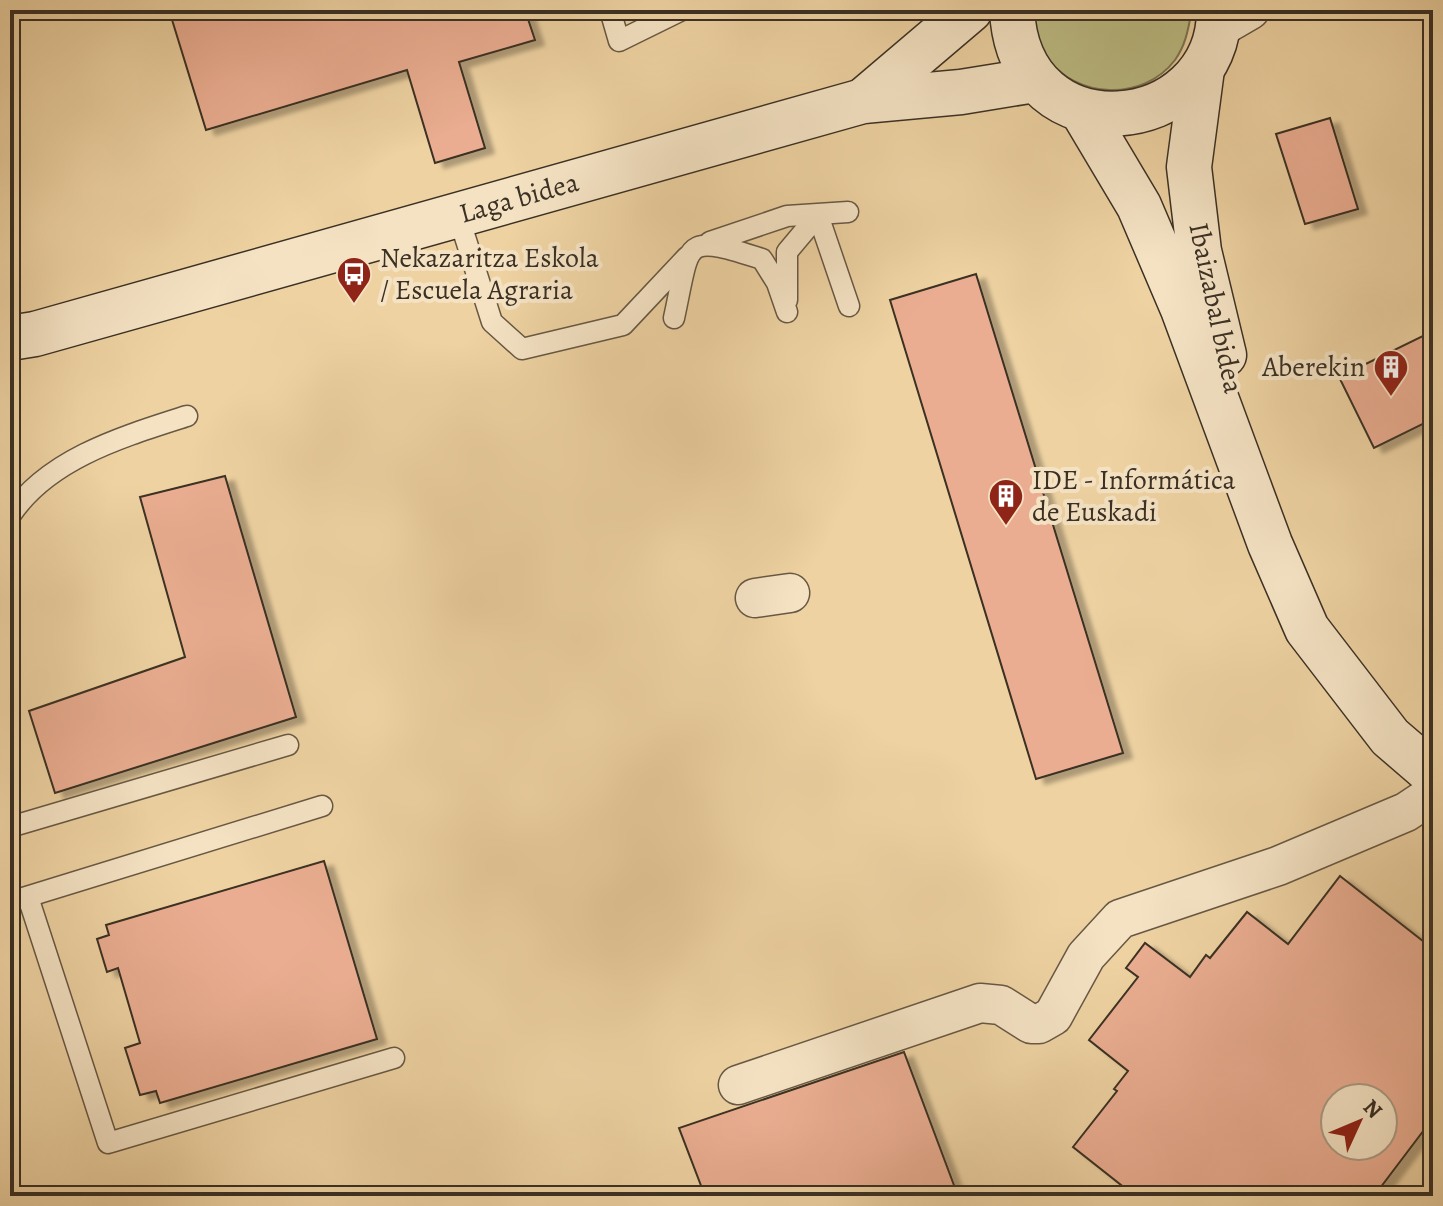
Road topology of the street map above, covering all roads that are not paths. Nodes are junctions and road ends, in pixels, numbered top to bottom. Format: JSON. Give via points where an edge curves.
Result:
{"nodes":[{"id":1,"x":610,"y":10,"type":"edge"},
{"id":2,"x":682,"y":10,"type":"edge"},
{"id":3,"x":970,"y":10,"type":"edge"},
{"id":4,"x":1012,"y":10,"type":"edge"},
{"id":5,"x":1229,"y":16,"type":"edge"},
{"id":6,"x":1202,"y":69,"type":"junction"},
{"id":7,"x":1035,"y":80,"type":"junction"},
{"id":8,"x":863,"y":101,"type":"junction"},
{"id":9,"x":1083,"y":112,"type":"junction"},
{"id":10,"x":848,"y":212,"type":"dead end"},
{"id":11,"x":458,"y":215,"type":"junction"},
{"id":12,"x":818,"y":215,"type":"junction"},
{"id":13,"x":710,"y":242,"type":"junction"},
{"id":14,"x":687,"y":257,"type":"junction"},
{"id":15,"x":849,"y":306,"type":"dead end"},
{"id":16,"x":674,"y":318,"type":"dead end"},
{"id":17,"x":18,"y":340,"type":"edge"},
{"id":18,"x":187,"y":416,"type":"dead end"},
{"id":19,"x":10,"y":516,"type":"edge"},
{"id":20,"x":1270,"y":544,"type":"junction"},
{"id":21,"x":288,"y":745,"type":"dead end"},
{"id":22,"x":1433,"y":774,"type":"edge"},
{"id":23,"x":1433,"y":794,"type":"edge"},
{"id":24,"x":322,"y":806,"type":"dead end"},
{"id":25,"x":10,"y":827,"type":"edge"},
{"id":26,"x":19,"y":899,"type":"edge"},
{"id":27,"x":394,"y":1058,"type":"dead end"},
{"id":28,"x":738,"y":1085,"type":"dead end"}],
"edges":[{"from":1,"to":2,"type":"lane","via":[[619,41]]},
{"from":3,"to":8,"type":"street","name":"Laga bidea"},
{"from":4,"to":7,"type":"street","via":[[1013,27]]},
{"from":5,"to":6,"type":"street"},
{"from":6,"to":9,"type":"street","via":[[1179,93],[1154,107]]},
{"from":6,"to":20,"type":"street","name":"Ibaizabal bidea","via":[[1189,167],[1199,251]]},
{"from":7,"to":8,"type":"street","name":"Laga bidea"},
{"from":7,"to":9,"type":"street","via":[[1056,101]]},
{"from":8,"to":11,"type":"street","name":"Laga bidea"},
{"from":9,"to":20,"type":"street","name":"Ibaizabal bidea","via":[[1139,206]]},
{"from":10,"to":12,"type":"lane"},
{"from":11,"to":14,"type":"lane","via":[[492,322],[522,349],[623,325]]},
{"from":11,"to":17,"type":"street","name":"Laga bidea"},
{"from":12,"to":13,"type":"lane","via":[[787,216]]},
{"from":12,"to":13,"type":"lane","via":[[787,252],[787,312],[762,259]]},
{"from":12,"to":15,"type":"lane"},
{"from":13,"to":14,"type":"lane","via":[[698,245]]},
{"from":14,"to":16,"type":"lane"},
{"from":18,"to":19,"type":"lane","via":[[123,437],[61,467]]},
{"from":20,"to":22,"type":"street","name":"Ibaizabal bidea","via":[[1307,629],[1390,737]]},
{"from":21,"to":25,"type":"lane"},
{"from":23,"to":28,"type":"street","via":[[1406,812],[1278,866],[1120,919],[1086,956],[1053,1016],[1039,1024],[1001,1005],[980,1003]]},
{"from":24,"to":26,"type":"lane"},
{"from":26,"to":27,"type":"lane","via":[[108,1143]]}]}
